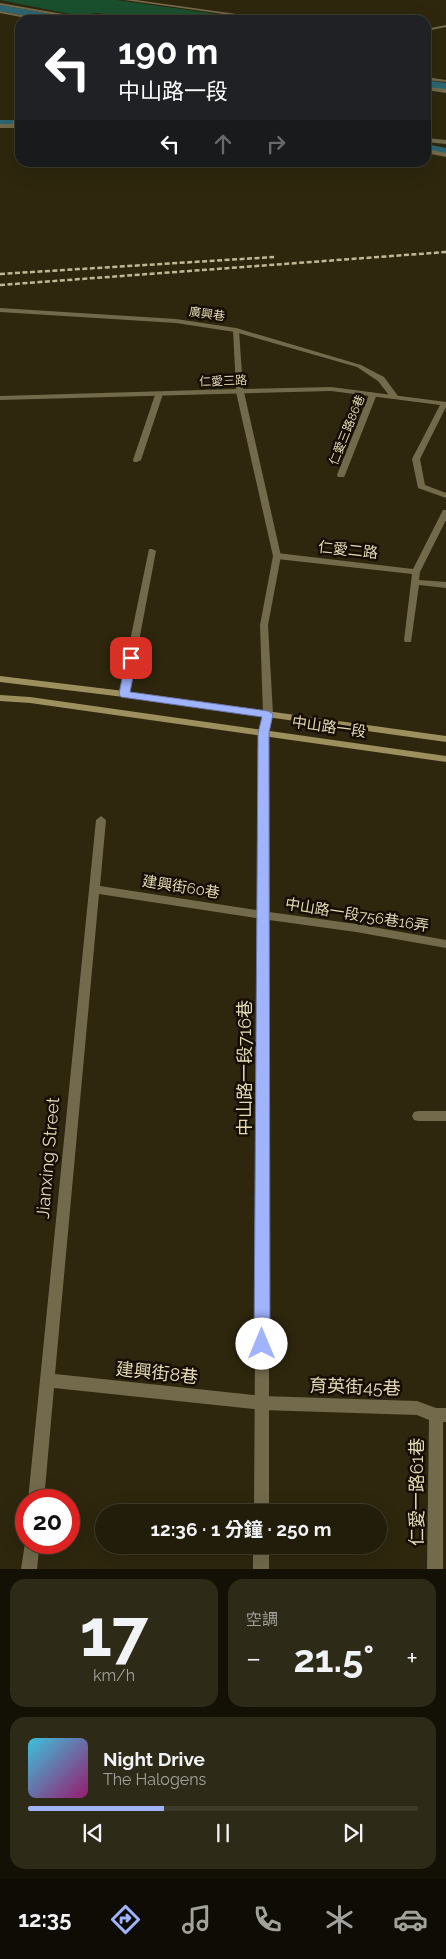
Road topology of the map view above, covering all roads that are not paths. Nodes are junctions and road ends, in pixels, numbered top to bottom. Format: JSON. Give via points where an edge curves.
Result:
{"nodes":[{"id":1,"x":126,"y":0,"type":"edge"},
{"id":2,"x":0,"y":4,"type":"edge"},
{"id":3,"x":0,"y":12,"type":"edge"},
{"id":4,"x":16,"y":15,"type":"edge"},
{"id":5,"x":63,"y":15,"type":"edge"},
{"id":6,"x":239,"y":15,"type":"edge"},
{"id":7,"x":446,"y":26,"type":"edge"},
{"id":8,"x":431,"y":29,"type":"edge"},
{"id":9,"x":431,"y":79,"type":"edge"},
{"id":10,"x":446,"y":82,"type":"edge"},
{"id":11,"x":431,"y":89,"type":"edge"},
{"id":12,"x":446,"y":91,"type":"edge"},
{"id":13,"x":15,"y":122,"type":"edge"},
{"id":14,"x":15,"y":123,"type":"edge"},
{"id":15,"x":0,"y":126,"type":"edge"},
{"id":16,"x":2,"y":134,"type":"dead end"},
{"id":17,"x":431,"y":140,"type":"edge"},
{"id":18,"x":446,"y":142,"type":"edge"},
{"id":19,"x":431,"y":151,"type":"edge"},
{"id":20,"x":446,"y":155,"type":"edge"},
{"id":21,"x":0,"y":310,"type":"edge"},
{"id":22,"x":236,"y":330,"type":"junction"},
{"id":23,"x":240,"y":392,"type":"junction"},
{"id":24,"x":160,"y":394,"type":"junction"},
{"id":25,"x":373,"y":394,"type":"junction"},
{"id":26,"x":394,"y":396,"type":"junction"},
{"id":27,"x":0,"y":398,"type":"edge"},
{"id":28,"x":445,"y":404,"type":"edge"},
{"id":29,"x":137,"y":460,"type":"dead end"},
{"id":30,"x":341,"y":475,"type":"dead end"},
{"id":31,"x":446,"y":496,"type":"edge"},
{"id":32,"x":446,"y":512,"type":"edge"},
{"id":33,"x":152,"y":551,"type":"dead end"},
{"id":34,"x":277,"y":556,"type":"junction"},
{"id":35,"x":416,"y":572,"type":"junction"},
{"id":36,"x":415,"y":582,"type":"junction"},
{"id":37,"x":446,"y":585,"type":"edge"},
{"id":38,"x":408,"y":640,"type":"dead end"},
{"id":39,"x":0,"y":679,"type":"edge"},
{"id":40,"x":124,"y":694,"type":"junction"},
{"id":41,"x":0,"y":698,"type":"edge"},
{"id":42,"x":268,"y":714,"type":"junction"},
{"id":43,"x":264,"y":733,"type":"junction"},
{"id":44,"x":446,"y":740,"type":"edge"},
{"id":45,"x":446,"y":759,"type":"edge"},
{"id":46,"x":101,"y":820,"type":"dead end"},
{"id":47,"x":94,"y":889,"type":"junction"},
{"id":48,"x":263,"y":915,"type":"junction"},
{"id":49,"x":446,"y":944,"type":"edge"},
{"id":50,"x":418,"y":1116,"type":"dead end"},
{"id":51,"x":446,"y":1116,"type":"edge"},
{"id":52,"x":47,"y":1380,"type":"junction"},
{"id":53,"x":262,"y":1403,"type":"junction"},
{"id":54,"x":441,"y":1415,"type":"edge"},
{"id":55,"x":37,"y":1489,"type":"edge"},
{"id":56,"x":262,"y":1504,"type":"edge"},
{"id":57,"x":31,"y":1554,"type":"edge"},
{"id":58,"x":262,"y":1554,"type":"edge"},
{"id":59,"x":29,"y":1569,"type":"edge"},
{"id":60,"x":261,"y":1569,"type":"edge"},
{"id":61,"x":435,"y":1569,"type":"edge"}],
"edges":[{"from":1,"to":6,"type":"street"},
{"from":2,"to":5,"type":"street"},
{"from":3,"to":4,"type":"street"},
{"from":7,"to":8,"type":"street"},
{"from":9,"to":10,"type":"street"},
{"from":11,"to":12,"type":"street"},
{"from":13,"to":15,"type":"street"},
{"from":14,"to":16,"type":"street"},
{"from":17,"to":18,"type":"street"},
{"from":19,"to":20,"type":"street"},
{"from":21,"to":22,"type":"street","name":"廣興巷","via":[[176,321]]},
{"from":22,"to":23,"type":"street"},
{"from":22,"to":26,"type":"street","name":"廣興巷","via":[[359,366],[381,379]]},
{"from":23,"to":24,"type":"street","name":"仁愛三路"},
{"from":23,"to":25,"type":"street","name":"仁愛三路","via":[[331,389]]},
{"from":23,"to":34,"type":"street"},
{"from":24,"to":27,"type":"street","name":"仁愛三路"},
{"from":24,"to":29,"type":"street"},
{"from":25,"to":26,"type":"street","name":"仁愛三路"},
{"from":25,"to":30,"type":"street","name":"仁愛三路86巷"},
{"from":26,"to":28,"type":"street","name":"仁愛三路"},
{"from":28,"to":31,"type":"street","via":[[416,459],[421,486]]},
{"from":32,"to":35,"type":"street"},
{"from":33,"to":40,"type":"street"},
{"from":34,"to":35,"type":"street","name":"仁愛二路"},
{"from":34,"to":42,"type":"street","name":"中山路一段716巷","via":[[264,625]]},
{"from":35,"to":36,"type":"street"},
{"from":36,"to":37,"type":"street"},
{"from":36,"to":38,"type":"street"},
{"from":39,"to":40,"type":"main road","name":"中山路一段"},
{"from":40,"to":42,"type":"main road","name":"中山路一段"},
{"from":41,"to":43,"type":"main road","name":"中山路一段"},
{"from":42,"to":43,"type":"street","name":"中山路一段716巷"},
{"from":42,"to":44,"type":"main road","name":"中山路一段"},
{"from":43,"to":45,"type":"main road","name":"中山路一段"},
{"from":43,"to":48,"type":"street","name":"中山路一段716巷"},
{"from":46,"to":47,"type":"street","name":"Jianxing Street"},
{"from":47,"to":48,"type":"street","name":"建興街60巷"},
{"from":47,"to":52,"type":"street","name":"Jianxing Street"},
{"from":48,"to":49,"type":"street","name":"中山路一段756巷16弄"},
{"from":48,"to":53,"type":"street","name":"中山路一段716巷"},
{"from":50,"to":51,"type":"street"},
{"from":52,"to":53,"type":"street","name":"建興街8巷"},
{"from":52,"to":55,"type":"street","name":"Jianxing Street"},
{"from":53,"to":54,"type":"street","name":"育英街45巷","via":[[417,1408]]},
{"from":53,"to":56,"type":"street","name":"中山路一段716巷"},
{"from":54,"to":61,"type":"street","name":"仁愛一路61巷"},
{"from":57,"to":59,"type":"street"},
{"from":58,"to":60,"type":"street"}]}
